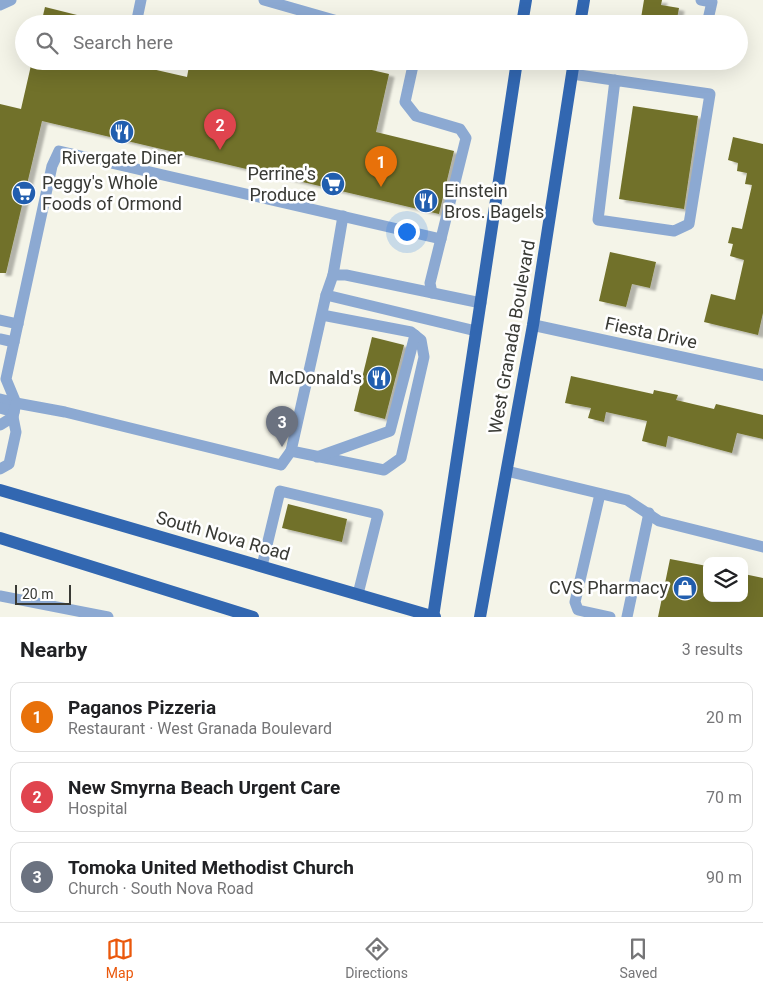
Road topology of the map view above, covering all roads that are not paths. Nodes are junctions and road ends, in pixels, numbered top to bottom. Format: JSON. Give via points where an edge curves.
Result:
{"nodes":[{"id":1,"x":12,"y":0,"type":"edge"},
{"id":2,"x":141,"y":0,"type":"edge"},
{"id":3,"x":264,"y":0,"type":"edge"},
{"id":4,"x":526,"y":0,"type":"edge"},
{"id":5,"x":584,"y":0,"type":"edge"},
{"id":6,"x":701,"y":0,"type":"edge"},
{"id":7,"x":0,"y":5,"type":"edge"},
{"id":8,"x":138,"y":15,"type":"edge"},
{"id":9,"x":316,"y":15,"type":"edge"},
{"id":10,"x":524,"y":15,"type":"edge"},
{"id":11,"x":582,"y":15,"type":"edge"},
{"id":12,"x":709,"y":15,"type":"edge"},
{"id":13,"x":412,"y":70,"type":"edge"},
{"id":14,"x":516,"y":70,"type":"edge"},
{"id":15,"x":573,"y":70,"type":"edge"},
{"id":16,"x":572,"y":74,"type":"junction"},
{"id":17,"x":615,"y":80,"type":"junction"},
{"id":18,"x":343,"y":216,"type":"junction"},
{"id":19,"x":441,"y":239,"type":"junction"},
{"id":20,"x":333,"y":275,"type":"junction"},
{"id":21,"x":432,"y":293,"type":"junction"},
{"id":22,"x":326,"y":295,"type":"junction"},
{"id":23,"x":481,"y":303,"type":"junction"},
{"id":24,"x":322,"y":315,"type":"junction"},
{"id":25,"x":0,"y":320,"type":"edge"},
{"id":26,"x":18,"y":324,"type":"junction"},
{"id":27,"x":533,"y":325,"type":"junction"},
{"id":28,"x":476,"y":331,"type":"junction"},
{"id":29,"x":415,"y":335,"type":"junction"},
{"id":30,"x":0,"y":339,"type":"edge"},
{"id":31,"x":14,"y":342,"type":"junction"},
{"id":32,"x":763,"y":374,"type":"edge"},
{"id":33,"x":0,"y":399,"type":"edge"},
{"id":34,"x":0,"y":408,"type":"edge"},
{"id":35,"x":14,"y":411,"type":"junction"},
{"id":36,"x":0,"y":424,"type":"edge"},
{"id":37,"x":291,"y":451,"type":"junction"},
{"id":38,"x":316,"y":457,"type":"junction"},
{"id":39,"x":0,"y":469,"type":"edge"},
{"id":40,"x":507,"y":471,"type":"junction"},
{"id":41,"x":0,"y":490,"type":"edge"},
{"id":42,"x":600,"y":494,"type":"junction"},
{"id":43,"x":649,"y":513,"type":"junction"},
{"id":44,"x":0,"y":538,"type":"edge"},
{"id":45,"x":763,"y":547,"type":"edge"},
{"id":46,"x":262,"y":566,"type":"junction"},
{"id":47,"x":358,"y":594,"type":"junction"},
{"id":48,"x":0,"y":596,"type":"edge"},
{"id":49,"x":63,"y":613,"type":"edge"},
{"id":50,"x":246,"y":616,"type":"edge"},
{"id":51,"x":108,"y":617,"type":"edge"},
{"id":52,"x":434,"y":617,"type":"edge"},
{"id":53,"x":480,"y":617,"type":"edge"},
{"id":54,"x":610,"y":617,"type":"edge"},
{"id":55,"x":627,"y":617,"type":"edge"}],
"edges":[{"from":1,"to":7,"type":"lane"},
{"from":2,"to":8,"type":"lane"},
{"from":3,"to":9,"type":"lane"},
{"from":4,"to":10,"type":"main road"},
{"from":5,"to":11,"type":"main road"},
{"from":6,"to":12,"type":"lane","via":[[712,2]]},
{"from":13,"to":19,"type":"lane","via":[[405,102],[416,116],[460,129],[466,138]]},
{"from":14,"to":23,"type":"main road","name":"West Granada Boulevard"},
{"from":15,"to":16,"type":"main road","name":"West Granada Boulevard"},
{"from":16,"to":17,"type":"lane"},
{"from":16,"to":27,"type":"main road","name":"West Granada Boulevard"},
{"from":17,"to":17,"type":"lane","via":[[710,94],[689,224],[674,231],[598,220]]},
{"from":18,"to":19,"type":"lane"},
{"from":18,"to":20,"type":"lane"},
{"from":18,"to":26,"type":"lane","via":[[59,151],[52,166]]},
{"from":19,"to":21,"type":"lane","via":[[430,283]]},
{"from":20,"to":21,"type":"lane"},
{"from":20,"to":22,"type":"lane"},
{"from":21,"to":23,"type":"lane"},
{"from":22,"to":24,"type":"lane"},
{"from":22,"to":28,"type":"lane"},
{"from":23,"to":28,"type":"main road","name":"West Granada Boulevard"},
{"from":24,"to":29,"type":"lane"},
{"from":24,"to":37,"type":"lane"},
{"from":25,"to":26,"type":"lane"},
{"from":26,"to":31,"type":"lane"},
{"from":27,"to":32,"type":"street","name":"Fiesta Drive"},
{"from":27,"to":40,"type":"main road","name":"West Granada Boulevard"},
{"from":28,"to":52,"type":"main road","name":"West Granada Boulevard"},
{"from":29,"to":38,"type":"lane","via":[[390,431]]},
{"from":29,"to":38,"type":"lane","via":[[421,340],[424,357],[401,458],[384,470]]},
{"from":30,"to":31,"type":"lane"},
{"from":31,"to":35,"type":"lane","via":[[6,379]]},
{"from":33,"to":35,"type":"lane"},
{"from":34,"to":35,"type":"lane"},
{"from":35,"to":36,"type":"lane"},
{"from":35,"to":37,"type":"lane","via":[[72,413],[281,465]]},
{"from":35,"to":39,"type":"lane","via":[[16,432],[11,456],[9,464]]},
{"from":37,"to":38,"type":"lane"},
{"from":40,"to":42,"type":"lane"},
{"from":40,"to":53,"type":"main road","name":"West Granada Boulevard"},
{"from":41,"to":46,"type":"main road","name":"South Nova Road"},
{"from":42,"to":43,"type":"lane","via":[[627,500]]},
{"from":42,"to":54,"type":"lane","via":[[575,602],[578,610]]},
{"from":43,"to":45,"type":"lane","via":[[659,521]]},
{"from":43,"to":55,"type":"lane"},
{"from":44,"to":50,"type":"main road"},
{"from":46,"to":47,"type":"main road","name":"South Nova Road"},
{"from":46,"to":47,"type":"lane","via":[[280,491],[378,514]]},
{"from":47,"to":52,"type":"main road","name":"South Nova Road"},
{"from":48,"to":49,"type":"lane"},
{"from":49,"to":51,"type":"lane","via":[[92,612]]}]}
